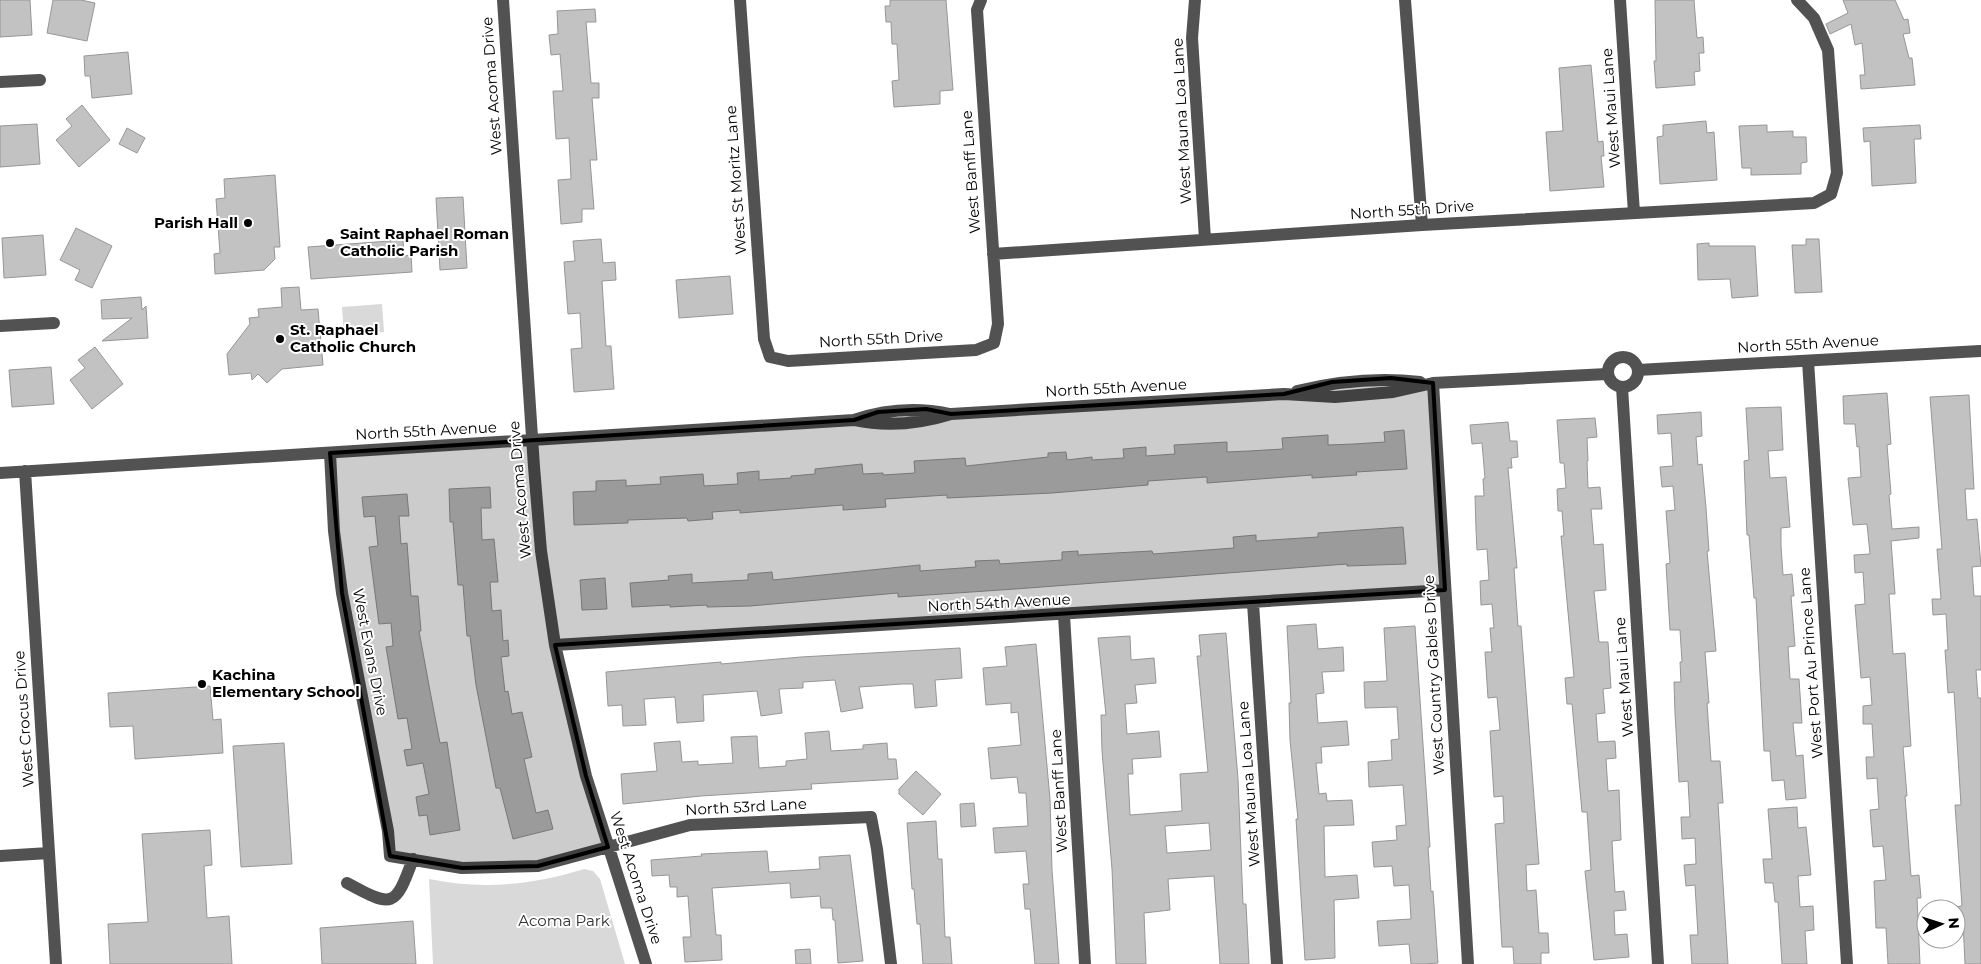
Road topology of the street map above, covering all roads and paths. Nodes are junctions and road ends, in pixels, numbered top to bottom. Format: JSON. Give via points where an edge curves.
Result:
{"nodes":[{"id":1,"x":502,"y":0,"type":"edge"},
{"id":2,"x":740,"y":0,"type":"edge"},
{"id":3,"x":981,"y":0,"type":"edge"},
{"id":4,"x":1194,"y":0,"type":"edge"},
{"id":5,"x":1405,"y":0,"type":"edge"},
{"id":6,"x":1620,"y":0,"type":"edge"},
{"id":7,"x":1797,"y":0,"type":"edge"},
{"id":8,"x":40,"y":80,"type":"dead end"},
{"id":9,"x":0,"y":82,"type":"edge"},
{"id":10,"x":1634,"y":213,"type":"junction"},
{"id":11,"x":1422,"y":225,"type":"junction"},
{"id":12,"x":1205,"y":240,"type":"junction"},
{"id":13,"x":993,"y":254,"type":"junction"},
{"id":14,"x":54,"y":323,"type":"dead end"},
{"id":15,"x":0,"y":326,"type":"edge"},
{"id":16,"x":994,"y":343,"type":"joint"},
{"id":17,"x":1981,"y":350,"type":"edge"},
{"id":18,"x":770,"y":357,"type":"joint"},
{"id":19,"x":1808,"y":360,"type":"junction"},
{"id":20,"x":1638,"y":370,"type":"junction"},
{"id":21,"x":1608,"y":374,"type":"junction"},
{"id":22,"x":1433,"y":384,"type":"junction"},
{"id":23,"x":1622,"y":387,"type":"junction"},
{"id":24,"x":532,"y":442,"type":"junction"},
{"id":25,"x":330,"y":453,"type":"junction"},
{"id":26,"x":25,"y":471,"type":"junction"},
{"id":27,"x":0,"y":473,"type":"edge"},
{"id":28,"x":1445,"y":590,"type":"junction"},
{"id":29,"x":1253,"y":602,"type":"junction"},
{"id":30,"x":1064,"y":615,"type":"junction"},
{"id":31,"x":555,"y":645,"type":"junction"},
{"id":32,"x":608,"y":847,"type":"junction"},
{"id":33,"x":49,"y":853,"type":"junction"},
{"id":34,"x":0,"y":856,"type":"edge"},
{"id":35,"x":390,"y":856,"type":"joint"},
{"id":36,"x":413,"y":860,"type":"junction"},
{"id":37,"x":347,"y":883,"type":"dead end"},
{"id":38,"x":56,"y":964,"type":"edge"},
{"id":39,"x":646,"y":964,"type":"edge"},
{"id":40,"x":891,"y":964,"type":"edge"},
{"id":41,"x":1085,"y":964,"type":"edge"},
{"id":42,"x":1277,"y":964,"type":"edge"},
{"id":43,"x":1468,"y":964,"type":"edge"},
{"id":44,"x":1658,"y":964,"type":"edge"},
{"id":45,"x":1847,"y":964,"type":"edge"}],
"edges":[{"from":1,"to":24,"type":"street","name":"West Acoma Drive"},
{"from":2,"to":18,"type":"street","name":"West St Moritz Lane","via":[[764,339]]},
{"from":3,"to":13,"type":"street","name":"West Banff Lane","via":[[977,10]]},
{"from":4,"to":12,"type":"street","name":"West Mauna Loa Lane","via":[[1192,38]]},
{"from":5,"to":11,"type":"street"},
{"from":6,"to":10,"type":"street","name":"West Maui Lane"},
{"from":7,"to":10,"type":"street","name":"North 55th Drive","via":[[1814,18],[1828,50],[1836,173],[1831,194],[1814,203]]},
{"from":8,"to":9,"type":"street"},
{"from":10,"to":11,"type":"street","name":"North 55th Drive"},
{"from":11,"to":12,"type":"street","name":"North 55th Drive"},
{"from":12,"to":13,"type":"street","name":"North 55th Drive"},
{"from":13,"to":16,"type":"street","name":"West Banff Lane","via":[[998,324]]},
{"from":14,"to":15,"type":"street"},
{"from":16,"to":18,"type":"street","name":"North 55th Drive","via":[[976,350],[788,360]]},
{"from":17,"to":19,"type":"street","name":"North 55th Avenue"},
{"from":19,"to":20,"type":"street","name":"North 55th Avenue"},
{"from":19,"to":45,"type":"street","name":"West Port Au Prince Lane"},
{"from":20,"to":21,"type":"street","via":[[1632,359],[1619,357],[1610,363]]},
{"from":20,"to":23,"type":"street","via":[[1634,382]]},
{"from":21,"to":22,"type":"street","name":"North 55th Avenue"},
{"from":21,"to":23,"type":"street","via":[[1613,384]]},
{"from":22,"to":24,"type":"street","name":"North 55th Avenue","via":[[1391,378],[1332,382],[1284,394],[951,414],[929,421],[878,425],[854,420]]},
{"from":22,"to":28,"type":"street","name":"West Country Gables Drive"},
{"from":23,"to":44,"type":"street","name":"West Maui Lane"},
{"from":24,"to":25,"type":"street","name":"North 55th Avenue"},
{"from":24,"to":31,"type":"street","name":"West Acoma Drive","via":[[541,551]]},
{"from":25,"to":26,"type":"street","name":"North 55th Avenue"},
{"from":25,"to":35,"type":"street","name":"West Evans Drive","via":[[334,531],[342,593],[388,831]]},
{"from":26,"to":27,"type":"street","name":"North 55th Avenue"},
{"from":26,"to":33,"type":"street","name":"West Crocus Drive"},
{"from":28,"to":29,"type":"street","name":"North 54th Avenue"},
{"from":28,"to":43,"type":"street","name":"West Country Gables Drive"},
{"from":29,"to":30,"type":"street","name":"North 54th Avenue"},
{"from":29,"to":42,"type":"street","name":"West Mauna Loa Lane"},
{"from":30,"to":31,"type":"street","name":"North 54th Avenue"},
{"from":30,"to":41,"type":"street","name":"West Banff Lane"},
{"from":31,"to":32,"type":"street","name":"West Acoma Drive","via":[[586,776]]},
{"from":32,"to":36,"type":"street","name":"North 53rd Lane","via":[[538,866],[462,868]]},
{"from":32,"to":39,"type":"street","name":"West Acoma Drive"},
{"from":32,"to":40,"type":"street","name":"North 53rd Lane","via":[[690,825],[871,818]]},
{"from":33,"to":34,"type":"street"},
{"from":33,"to":38,"type":"street","name":"West Crocus Drive"},
{"from":35,"to":36,"type":"street","name":"North 53rd Lane"},
{"from":36,"to":37,"type":"street","via":[[401,892],[393,899],[378,900]]}]}
